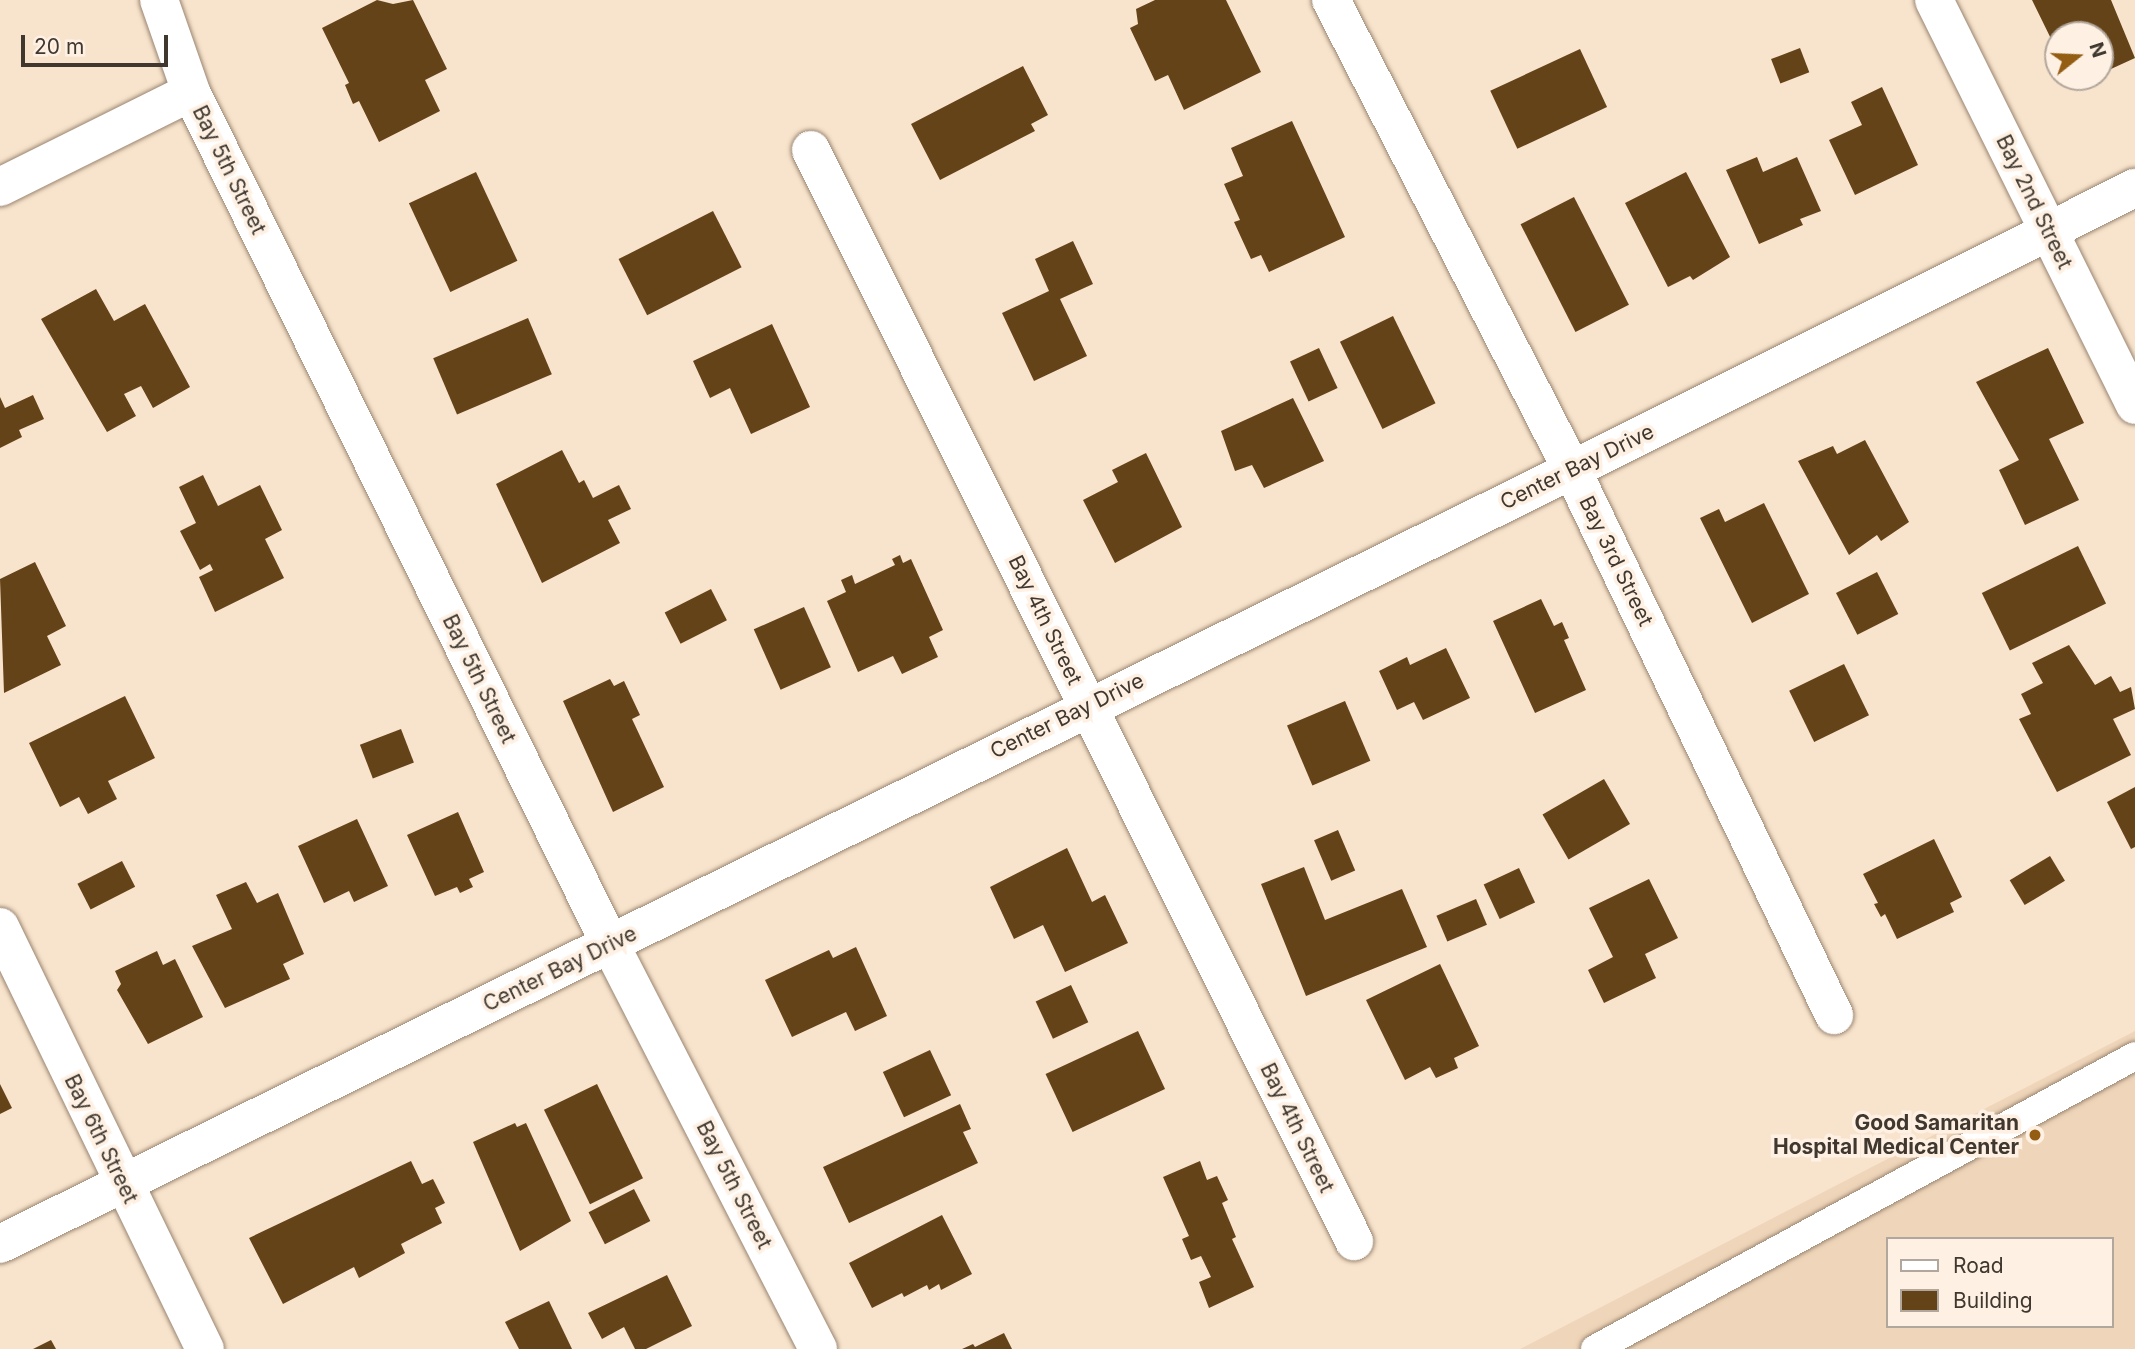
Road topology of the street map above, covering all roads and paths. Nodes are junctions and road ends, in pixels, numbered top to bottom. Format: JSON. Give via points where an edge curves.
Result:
{"nodes":[{"id":1,"x":159,"y":0,"type":"edge"},
{"id":2,"x":1331,"y":0,"type":"edge"},
{"id":3,"x":1934,"y":0,"type":"edge"},
{"id":4,"x":191,"y":92,"type":"junction"},
{"id":5,"x":811,"y":150,"type":"dead end"},
{"id":6,"x":0,"y":187,"type":"edge"},
{"id":7,"x":2135,"y":188,"type":"edge"},
{"id":8,"x":2049,"y":232,"type":"junction"},
{"id":9,"x":2135,"y":405,"type":"edge"},
{"id":10,"x":1572,"y":470,"type":"junction"},
{"id":11,"x":1087,"y":705,"type":"junction"},
{"id":12,"x":0,"y":927,"type":"edge"},
{"id":13,"x":610,"y":944,"type":"junction"},
{"id":14,"x":1834,"y":1015,"type":"dead end"},
{"id":15,"x":2135,"y":1056,"type":"edge"},
{"id":16,"x":122,"y":1184,"type":"junction"},
{"id":17,"x":1354,"y":1241,"type":"dead end"},
{"id":18,"x":0,"y":1244,"type":"edge"},
{"id":19,"x":205,"y":1349,"type":"edge"},
{"id":20,"x":818,"y":1349,"type":"edge"},
{"id":21,"x":1595,"y":1349,"type":"edge"}],
"edges":[{"from":1,"to":4,"type":"street","name":"Bay 5th Street"},
{"from":2,"to":10,"type":"street","name":"Bay 3rd Street"},
{"from":3,"to":8,"type":"street","name":"Bay 2nd Street"},
{"from":4,"to":6,"type":"street"},
{"from":4,"to":13,"type":"street","name":"Bay 5th Street"},
{"from":5,"to":11,"type":"street","name":"Bay 4th Street"},
{"from":7,"to":8,"type":"street","name":"Center Bay Drive"},
{"from":8,"to":9,"type":"street","name":"Bay 2nd Street"},
{"from":8,"to":10,"type":"street","name":"Center Bay Drive"},
{"from":10,"to":11,"type":"street","name":"Center Bay Drive"},
{"from":10,"to":14,"type":"street","name":"Bay 3rd Street"},
{"from":11,"to":13,"type":"street","name":"Center Bay Drive"},
{"from":11,"to":17,"type":"street","name":"Bay 4th Street"},
{"from":12,"to":16,"type":"street","name":"Bay 6th Street"},
{"from":13,"to":16,"type":"street","name":"Center Bay Drive"},
{"from":13,"to":20,"type":"street","name":"Bay 5th Street"},
{"from":15,"to":21,"type":"lane"},
{"from":16,"to":18,"type":"street","name":"Center Bay Drive"},
{"from":16,"to":19,"type":"street","name":"Bay 6th Street"}]}
